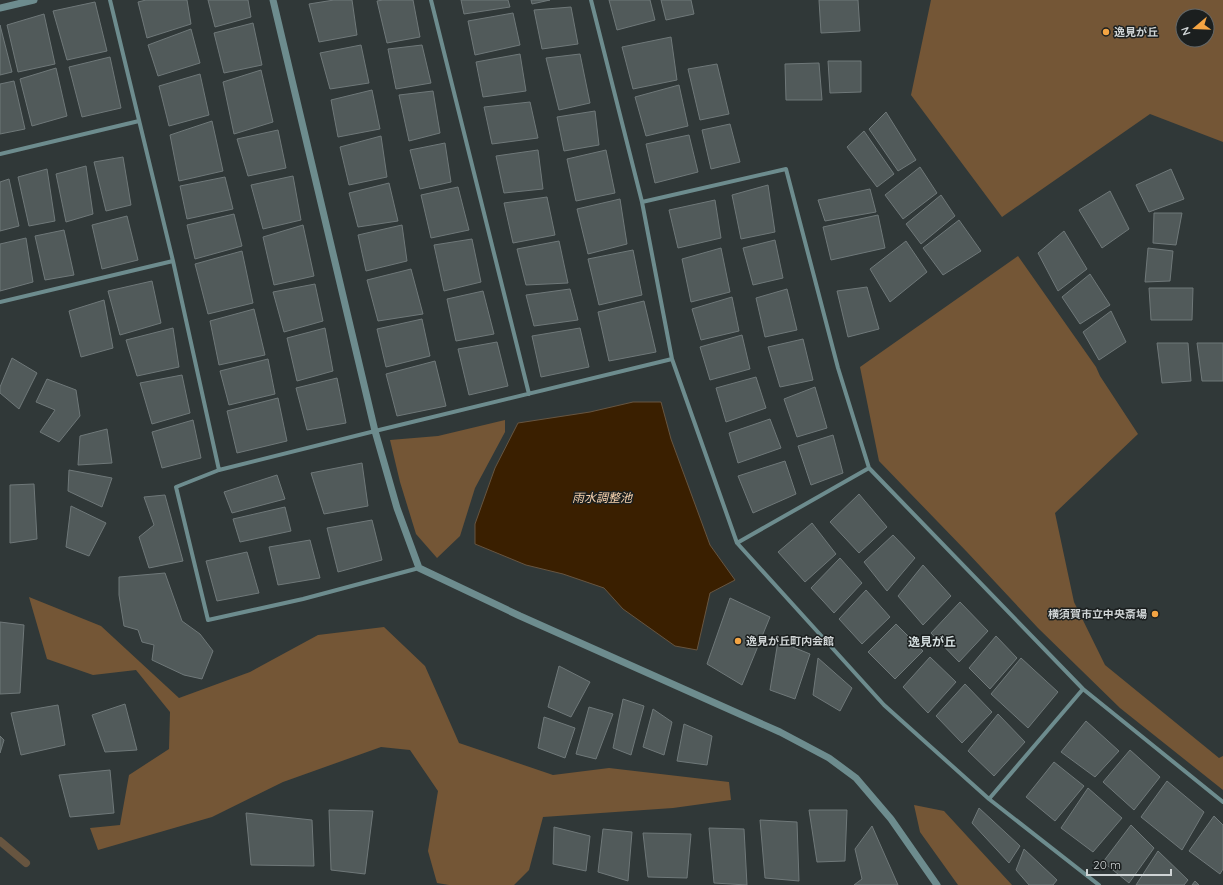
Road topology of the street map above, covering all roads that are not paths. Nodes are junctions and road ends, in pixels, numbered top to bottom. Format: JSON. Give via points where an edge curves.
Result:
{"nodes":[{"id":1,"x":34,"y":0,"type":"edge"},
{"id":2,"x":110,"y":0,"type":"edge"},
{"id":3,"x":272,"y":0,"type":"edge"},
{"id":4,"x":431,"y":0,"type":"edge"},
{"id":5,"x":591,"y":0,"type":"edge"},
{"id":6,"x":0,"y":8,"type":"edge"},
{"id":7,"x":140,"y":121,"type":"junction"},
{"id":8,"x":0,"y":154,"type":"edge"},
{"id":9,"x":642,"y":202,"type":"junction"},
{"id":10,"x":173,"y":261,"type":"junction"},
{"id":11,"x":0,"y":302,"type":"edge"},
{"id":12,"x":672,"y":359,"type":"junction"},
{"id":13,"x":529,"y":394,"type":"junction"},
{"id":14,"x":375,"y":430,"type":"junction"},
{"id":15,"x":868,"y":468,"type":"junction"},
{"id":16,"x":219,"y":470,"type":"junction"},
{"id":17,"x":736,"y":542,"type":"junction"},
{"id":18,"x":419,"y":568,"type":"junction"},
{"id":19,"x":1083,"y":689,"type":"junction"},
{"id":20,"x":989,"y":800,"type":"junction"},
{"id":21,"x":1223,"y":802,"type":"edge"},
{"id":22,"x":937,"y":885,"type":"edge"},
{"id":23,"x":1099,"y":885,"type":"edge"}],
"edges":[{"from":1,"to":6,"type":"street"},
{"from":2,"to":7,"type":"street"},
{"from":3,"to":14,"type":"street"},
{"from":4,"to":13,"type":"street"},
{"from":5,"to":9,"type":"street"},
{"from":7,"to":8,"type":"street"},
{"from":7,"to":10,"type":"street"},
{"from":9,"to":12,"type":"street"},
{"from":9,"to":15,"type":"street","via":[[786,169],[838,368]]},
{"from":10,"to":11,"type":"street"},
{"from":10,"to":16,"type":"street"},
{"from":12,"to":13,"type":"street"},
{"from":12,"to":17,"type":"street"},
{"from":13,"to":14,"type":"street"},
{"from":14,"to":16,"type":"street"},
{"from":14,"to":18,"type":"street","via":[[397,508]]},
{"from":15,"to":17,"type":"street"},
{"from":15,"to":19,"type":"street"},
{"from":16,"to":18,"type":"street","via":[[176,487],[208,620],[303,599]]},
{"from":17,"to":20,"type":"street","via":[[884,705]]},
{"from":18,"to":22,"type":"street","via":[[780,732],[829,758],[856,778],[891,819]]},
{"from":19,"to":20,"type":"street"},
{"from":19,"to":21,"type":"street"},
{"from":20,"to":23,"type":"street"}]}
